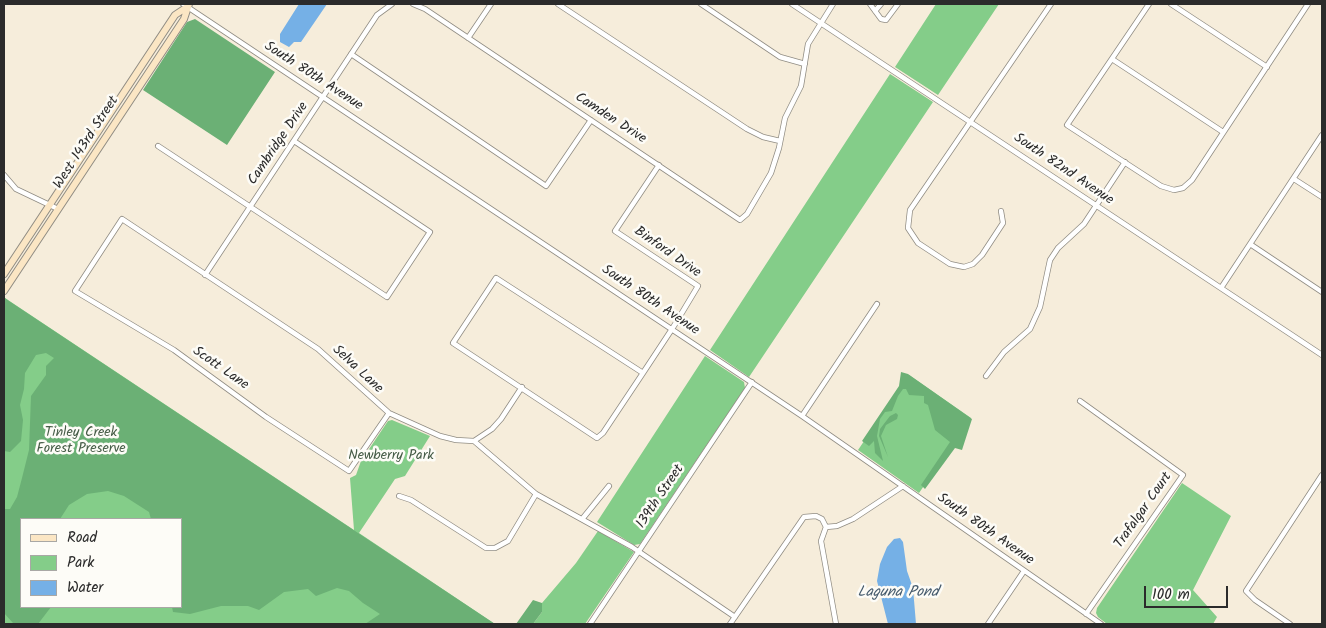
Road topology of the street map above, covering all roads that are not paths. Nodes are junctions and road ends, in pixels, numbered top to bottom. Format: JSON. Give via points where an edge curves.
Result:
{"nodes":[{"id":1,"x":392,"y":4,"type":"edge"},
{"id":2,"x":413,"y":4,"type":"edge"},
{"id":3,"x":491,"y":4,"type":"edge"},
{"id":4,"x":558,"y":4,"type":"edge"},
{"id":5,"x":701,"y":4,"type":"edge"},
{"id":6,"x":792,"y":4,"type":"edge"},
{"id":7,"x":833,"y":4,"type":"edge"},
{"id":8,"x":870,"y":4,"type":"edge"},
{"id":9,"x":881,"y":4,"type":"edge"},
{"id":10,"x":898,"y":4,"type":"edge"},
{"id":11,"x":1051,"y":4,"type":"edge"},
{"id":12,"x":1149,"y":4,"type":"edge"},
{"id":13,"x":1171,"y":4,"type":"edge"},
{"id":14,"x":1308,"y":4,"type":"edge"},
{"id":15,"x":186,"y":5,"type":"edge"},
{"id":16,"x":875,"y":11,"type":"junction"},
{"id":17,"x":820,"y":22,"type":"junction"},
{"id":18,"x":468,"y":38,"type":"junction"},
{"id":19,"x":351,"y":54,"type":"junction"},
{"id":20,"x":1112,"y":59,"type":"junction"},
{"id":21,"x":805,"y":64,"type":"junction"},
{"id":22,"x":1267,"y":67,"type":"junction"},
{"id":23,"x":323,"y":98,"type":"junction"},
{"id":24,"x":591,"y":120,"type":"junction"},
{"id":25,"x":971,"y":122,"type":"junction"},
{"id":26,"x":1223,"y":132,"type":"junction"},
{"id":27,"x":1322,"y":135,"type":"edge"},
{"id":28,"x":780,"y":140,"type":"junction"},
{"id":29,"x":294,"y":141,"type":"junction"},
{"id":30,"x":158,"y":146,"type":"dead end"},
{"id":31,"x":1125,"y":162,"type":"junction"},
{"id":32,"x":659,"y":165,"type":"junction"},
{"id":33,"x":4,"y":175,"type":"edge"},
{"id":34,"x":9,"y":178,"type":"junction"},
{"id":35,"x":1294,"y":179,"type":"junction"},
{"id":36,"x":4,"y":182,"type":"edge"},
{"id":37,"x":1322,"y":197,"type":"edge"},
{"id":38,"x":50,"y":205,"type":"junction"},
{"id":39,"x":1096,"y":205,"type":"junction"},
{"id":40,"x":250,"y":207,"type":"junction"},
{"id":41,"x":58,"y":209,"type":"junction"},
{"id":42,"x":1002,"y":211,"type":"dead end"},
{"id":43,"x":1250,"y":244,"type":"junction"},
{"id":44,"x":4,"y":274,"type":"edge"},
{"id":45,"x":205,"y":275,"type":"junction"},
{"id":46,"x":1221,"y":288,"type":"junction"},
{"id":47,"x":4,"y":291,"type":"edge"},
{"id":48,"x":75,"y":291,"type":"joint"},
{"id":49,"x":1322,"y":292,"type":"edge"},
{"id":50,"x":877,"y":304,"type":"dead end"},
{"id":51,"x":672,"y":329,"type":"junction"},
{"id":52,"x":1322,"y":355,"type":"edge"},
{"id":53,"x":643,"y":373,"type":"junction"},
{"id":54,"x":986,"y":376,"type":"dead end"},
{"id":55,"x":752,"y":382,"type":"junction"},
{"id":56,"x":522,"y":387,"type":"junction"},
{"id":57,"x":1080,"y":401,"type":"dead end"},
{"id":58,"x":389,"y":413,"type":"junction"},
{"id":59,"x":802,"y":416,"type":"junction"},
{"id":60,"x":474,"y":440,"type":"junction"},
{"id":61,"x":1322,"y":475,"type":"edge"},
{"id":62,"x":609,"y":486,"type":"dead end"},
{"id":63,"x":903,"y":486,"type":"junction"},
{"id":64,"x":536,"y":494,"type":"junction"},
{"id":65,"x":399,"y":496,"type":"dead end"},
{"id":66,"x":583,"y":518,"type":"junction"},
{"id":67,"x":826,"y":527,"type":"junction"},
{"id":68,"x":638,"y":551,"type":"junction"},
{"id":69,"x":1024,"y":571,"type":"junction"},
{"id":70,"x":1086,"y":614,"type":"junction"},
{"id":71,"x":735,"y":617,"type":"junction"},
{"id":72,"x":590,"y":624,"type":"edge"},
{"id":73,"x":730,"y":624,"type":"edge"},
{"id":74,"x":836,"y":624,"type":"edge"},
{"id":75,"x":988,"y":624,"type":"edge"},
{"id":76,"x":1101,"y":624,"type":"edge"},
{"id":77,"x":1290,"y":624,"type":"edge"}],
"edges":[{"from":1,"to":19,"type":"street","name":"Cambridge Drive","via":[[378,15]]},
{"from":2,"to":18,"type":"street"},
{"from":3,"to":18,"type":"street"},
{"from":4,"to":28,"type":"street","via":[[748,129],[763,137]]},
{"from":5,"to":21,"type":"street","via":[[780,57]]},
{"from":6,"to":17,"type":"street","name":"South 82nd Avenue"},
{"from":7,"to":17,"type":"street"},
{"from":8,"to":16,"type":"street"},
{"from":9,"to":16,"type":"street"},
{"from":10,"to":16,"type":"street","via":[[886,20]]},
{"from":11,"to":25,"type":"street"},
{"from":12,"to":20,"type":"street"},
{"from":13,"to":22,"type":"street"},
{"from":14,"to":22,"type":"street"},
{"from":15,"to":23,"type":"street","name":"South 80th Avenue"},
{"from":15,"to":38,"type":"main road","name":"West 143rd Street","via":[[175,15]]},
{"from":15,"to":41,"type":"main road","name":"West 143rd Street","via":[[184,19]]},
{"from":17,"to":21,"type":"street","via":[[808,44]]},
{"from":17,"to":25,"type":"street","name":"South 82nd Avenue"},
{"from":18,"to":24,"type":"street","name":"Camden Drive"},
{"from":19,"to":23,"type":"street","name":"Cambridge Drive"},
{"from":19,"to":24,"type":"street","via":[[546,186]]},
{"from":20,"to":26,"type":"street"},
{"from":20,"to":31,"type":"street","via":[[1067,125]]},
{"from":21,"to":28,"type":"street","via":[[801,86],[785,118]]},
{"from":22,"to":26,"type":"street"},
{"from":23,"to":29,"type":"street","name":"Cambridge Drive"},
{"from":23,"to":51,"type":"street","name":"South 80th Avenue"},
{"from":24,"to":32,"type":"street","name":"Camden Drive"},
{"from":25,"to":39,"type":"street","name":"South 82nd Avenue"},
{"from":25,"to":42,"type":"street","via":[[910,210],[909,232],[918,243],[950,264],[964,267],[982,255],[1003,222]]},
{"from":26,"to":31,"type":"street","via":[[1192,180],[1183,188],[1174,190],[1161,186]]},
{"from":27,"to":35,"type":"street"},
{"from":28,"to":32,"type":"street","name":"Camden Drive","via":[[772,173],[740,220]]},
{"from":29,"to":40,"type":"street","name":"Cambridge Drive"},
{"from":29,"to":40,"type":"street","via":[[430,232],[387,297]]},
{"from":30,"to":40,"type":"street"},
{"from":31,"to":39,"type":"street"},
{"from":32,"to":51,"type":"street","name":"Binford Drive","via":[[615,231],[698,286]]},
{"from":33,"to":34,"type":"street"},
{"from":34,"to":36,"type":"street"},
{"from":34,"to":38,"type":"street","via":[[16,189]]},
{"from":35,"to":37,"type":"street"},
{"from":35,"to":43,"type":"street"},
{"from":38,"to":41,"type":"street"},
{"from":38,"to":44,"type":"main road","name":"West 143rd Street"},
{"from":39,"to":46,"type":"street","name":"South 82nd Avenue"},
{"from":39,"to":54,"type":"street","via":[[1084,224],[1050,260],[1040,307],[1030,329],[1004,352]]},
{"from":40,"to":45,"type":"street","name":"Cambridge Drive"},
{"from":41,"to":47,"type":"main road","name":"West 143rd Street"},
{"from":43,"to":46,"type":"street"},
{"from":43,"to":49,"type":"street"},
{"from":45,"to":48,"type":"street","name":"Selva Lane","via":[[122,220]]},
{"from":45,"to":58,"type":"street","name":"Selva Lane","via":[[318,349]]},
{"from":46,"to":52,"type":"street","name":"South 82nd Avenue"},
{"from":48,"to":58,"type":"street","name":"Scott Lane","via":[[174,350],[266,417],[349,471]]},
{"from":50,"to":59,"type":"street"},
{"from":51,"to":53,"type":"street","name":"Binford Drive"},
{"from":51,"to":55,"type":"street","name":"South 80th Avenue"},
{"from":53,"to":56,"type":"street","name":"Binford Drive","via":[[597,438]]},
{"from":53,"to":56,"type":"street","via":[[496,278],[453,343]]},
{"from":55,"to":59,"type":"street","name":"South 80th Avenue"},
{"from":55,"to":68,"type":"street","name":"139th Street"},
{"from":56,"to":60,"type":"street","via":[[492,429]]},
{"from":57,"to":70,"type":"street","name":"Trafalgar Court","via":[[1183,475]]},
{"from":58,"to":60,"type":"street","name":"Selva Lane","via":[[440,436]]},
{"from":59,"to":63,"type":"street","name":"South 80th Avenue"},
{"from":60,"to":64,"type":"street"},
{"from":61,"to":77,"type":"street","via":[[1246,591]]},
{"from":62,"to":66,"type":"street"},
{"from":63,"to":67,"type":"street","via":[[853,519]]},
{"from":63,"to":69,"type":"street","name":"South 80th Avenue"},
{"from":64,"to":65,"type":"street","via":[[508,541],[495,548],[486,548]]},
{"from":64,"to":66,"type":"street"},
{"from":66,"to":68,"type":"street"},
{"from":67,"to":71,"type":"street","via":[[816,516],[804,517]]},
{"from":67,"to":74,"type":"street","via":[[821,541]]},
{"from":68,"to":71,"type":"street"},
{"from":68,"to":72,"type":"street","name":"139th Street"},
{"from":69,"to":70,"type":"street","name":"South 80th Avenue"},
{"from":69,"to":75,"type":"street"},
{"from":70,"to":76,"type":"street","name":"South 80th Avenue"},
{"from":71,"to":73,"type":"street"}]}
